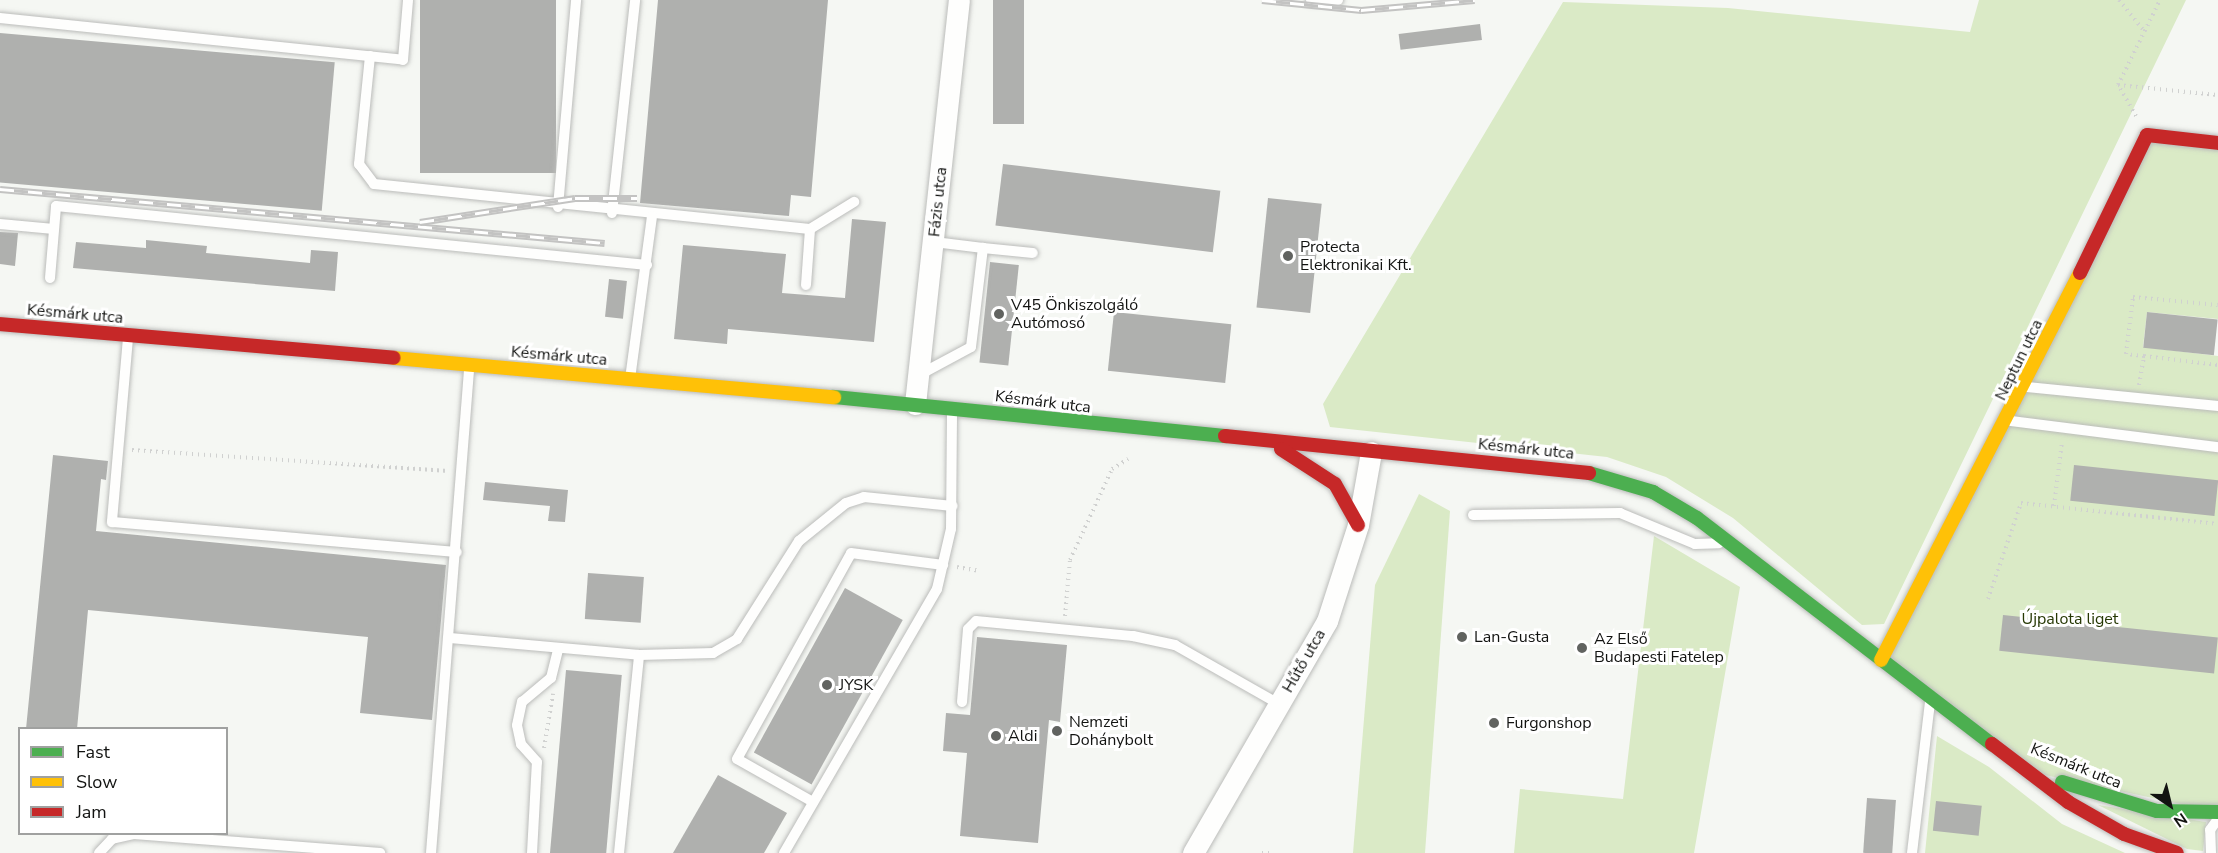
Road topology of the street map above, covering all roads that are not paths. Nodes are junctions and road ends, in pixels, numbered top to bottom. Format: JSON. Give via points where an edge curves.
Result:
{"nodes":[{"id":1,"x":408,"y":0,"type":"edge"},
{"id":2,"x":576,"y":0,"type":"edge"},
{"id":3,"x":635,"y":0,"type":"edge"},
{"id":4,"x":958,"y":0,"type":"edge"},
{"id":5,"x":1311,"y":0,"type":"edge"},
{"id":6,"x":1338,"y":0,"type":"edge"},
{"id":7,"x":0,"y":18,"type":"edge"},
{"id":8,"x":370,"y":56,"type":"junction"},
{"id":9,"x":2218,"y":143,"type":"edge"},
{"id":10,"x":854,"y":202,"type":"dead end"},
{"id":11,"x":558,"y":207,"type":"junction"},
{"id":12,"x":612,"y":213,"type":"junction"},
{"id":13,"x":652,"y":216,"type":"junction"},
{"id":14,"x":0,"y":224,"type":"edge"},
{"id":15,"x":54,"y":229,"type":"junction"},
{"id":16,"x":810,"y":229,"type":"junction"},
{"id":17,"x":934,"y":242,"type":"junction"},
{"id":18,"x":983,"y":248,"type":"junction"},
{"id":19,"x":1033,"y":253,"type":"dead end"},
{"id":20,"x":647,"y":266,"type":"junction"},
{"id":21,"x":50,"y":278,"type":"dead end"},
{"id":22,"x":806,"y":285,"type":"dead end"},
{"id":23,"x":0,"y":324,"type":"edge"},
{"id":24,"x":128,"y":335,"type":"junction"},
{"id":25,"x":470,"y":365,"type":"junction"},
{"id":26,"x":919,"y":375,"type":"junction"},
{"id":27,"x":630,"y":379,"type":"junction"},
{"id":28,"x":2024,"y":386,"type":"junction"},
{"id":29,"x":915,"y":404,"type":"junction"},
{"id":30,"x":2218,"y":406,"type":"edge"},
{"id":31,"x":952,"y":408,"type":"junction"},
{"id":32,"x":2007,"y":421,"type":"junction"},
{"id":33,"x":1267,"y":442,"type":"junction"},
{"id":34,"x":2218,"y":447,"type":"edge"},
{"id":35,"x":1371,"y":452,"type":"junction"},
{"id":36,"x":953,"y":506,"type":"junction"},
{"id":37,"x":1473,"y":515,"type":"dead end"},
{"id":38,"x":1358,"y":525,"type":"junction"},
{"id":39,"x":1731,"y":542,"type":"junction"},
{"id":40,"x":457,"y":552,"type":"junction"},
{"id":41,"x":943,"y":565,"type":"junction"},
{"id":42,"x":450,"y":638,"type":"junction"},
{"id":43,"x":558,"y":649,"type":"junction"},
{"id":44,"x":639,"y":655,"type":"junction"},
{"id":45,"x":1881,"y":660,"type":"junction"},
{"id":46,"x":1930,"y":699,"type":"junction"},
{"id":47,"x":962,"y":702,"type":"dead end"},
{"id":48,"x":1279,"y":704,"type":"junction"},
{"id":49,"x":1995,"y":748,"type":"junction"},
{"id":50,"x":813,"y":802,"type":"junction"},
{"id":51,"x":2218,"y":812,"type":"edge"},
{"id":52,"x":2218,"y":819,"type":"edge"},
{"id":53,"x":130,"y":835,"type":"edge"},
{"id":54,"x":147,"y":835,"type":"edge"},
{"id":55,"x":99,"y":853,"type":"edge"},
{"id":56,"x":380,"y":853,"type":"edge"},
{"id":57,"x":431,"y":853,"type":"edge"},
{"id":58,"x":532,"y":853,"type":"edge"},
{"id":59,"x":619,"y":853,"type":"edge"},
{"id":60,"x":784,"y":853,"type":"edge"},
{"id":61,"x":1193,"y":853,"type":"edge"},
{"id":62,"x":1912,"y":853,"type":"edge"},
{"id":63,"x":2177,"y":853,"type":"edge"},
{"id":64,"x":2211,"y":853,"type":"edge"}],
"edges":[{"from":1,"to":8,"type":"lane","via":[[403,60]]},
{"from":2,"to":11,"type":"lane"},
{"from":3,"to":12,"type":"lane"},
{"from":4,"to":17,"type":"street","name":"Fázis utca"},
{"from":5,"to":6,"type":"lane"},
{"from":7,"to":8,"type":"lane"},
{"from":8,"to":11,"type":"lane","via":[[359,164],[374,184]]},
{"from":9,"to":28,"type":"street","name":"Neptun utca","via":[[2147,135]]},
{"from":10,"to":16,"type":"lane"},
{"from":11,"to":12,"type":"lane"},
{"from":12,"to":13,"type":"lane"},
{"from":13,"to":16,"type":"lane"},
{"from":13,"to":20,"type":"lane"},
{"from":14,"to":15,"type":"lane"},
{"from":15,"to":20,"type":"lane","via":[[56,206]]},
{"from":15,"to":21,"type":"lane"},
{"from":16,"to":22,"type":"lane"},
{"from":17,"to":18,"type":"lane"},
{"from":17,"to":26,"type":"street","name":"Fázis utca"},
{"from":18,"to":19,"type":"lane"},
{"from":18,"to":26,"type":"lane","via":[[971,347]]},
{"from":20,"to":27,"type":"lane"},
{"from":23,"to":24,"type":"street","name":"Késmárk utca"},
{"from":24,"to":25,"type":"street","name":"Késmárk utca"},
{"from":24,"to":40,"type":"lane","via":[[112,522]]},
{"from":25,"to":27,"type":"street","name":"Késmárk utca"},
{"from":25,"to":40,"type":"lane"},
{"from":26,"to":29,"type":"street","name":"Fázis utca"},
{"from":27,"to":29,"type":"street","name":"Késmárk utca"},
{"from":28,"to":30,"type":"lane"},
{"from":28,"to":32,"type":"street","name":"Neptun utca"},
{"from":29,"to":31,"type":"street","name":"Késmárk utca"},
{"from":31,"to":33,"type":"street","name":"Késmárk utca"},
{"from":31,"to":36,"type":"lane"},
{"from":32,"to":34,"type":"lane"},
{"from":32,"to":45,"type":"street","name":"Neptun utca"},
{"from":33,"to":35,"type":"street","name":"Késmárk utca"},
{"from":33,"to":38,"type":"street","via":[[1322,471],[1345,496]]},
{"from":35,"to":38,"type":"street","name":"Hűtő utca"},
{"from":35,"to":39,"type":"street","name":"Késmárk utca","via":[[1607,476],[1666,498]]},
{"from":36,"to":41,"type":"lane"},
{"from":36,"to":44,"type":"lane","via":[[852,500],[799,541],[731,644],[713,652]]},
{"from":37,"to":39,"type":"lane","via":[[1620,513],[1695,544]]},
{"from":38,"to":48,"type":"street","name":"Hűtő utca","via":[[1327,621]]},
{"from":39,"to":45,"type":"street","name":"Késmárk utca"},
{"from":40,"to":42,"type":"lane"},
{"from":41,"to":50,"type":"lane","via":[[937,589]]},
{"from":41,"to":50,"type":"lane","via":[[851,554],[737,759]]},
{"from":42,"to":43,"type":"lane"},
{"from":42,"to":57,"type":"lane"},
{"from":43,"to":44,"type":"lane"},
{"from":43,"to":58,"type":"lane","via":[[551,678],[522,702],[517,724],[521,744],[537,762]]},
{"from":44,"to":59,"type":"lane"},
{"from":45,"to":46,"type":"street","name":"Késmárk utca"},
{"from":46,"to":49,"type":"street","name":"Késmárk utca"},
{"from":46,"to":62,"type":"lane"},
{"from":47,"to":48,"type":"lane","via":[[970,624],[1064,629],[1175,645]]},
{"from":48,"to":61,"type":"street","name":"Hűtő utca"},
{"from":49,"to":51,"type":"street","name":"Késmárk utca","via":[[2045,775],[2122,803],[2157,811]]},
{"from":49,"to":63,"type":"street","name":"Késmárk utca","via":[[2124,834]]},
{"from":50,"to":60,"type":"lane"},
{"from":52,"to":64,"type":"lane","via":[[2210,830]]},
{"from":53,"to":55,"type":"lane","via":[[112,840]]},
{"from":54,"to":56,"type":"lane"}]}
